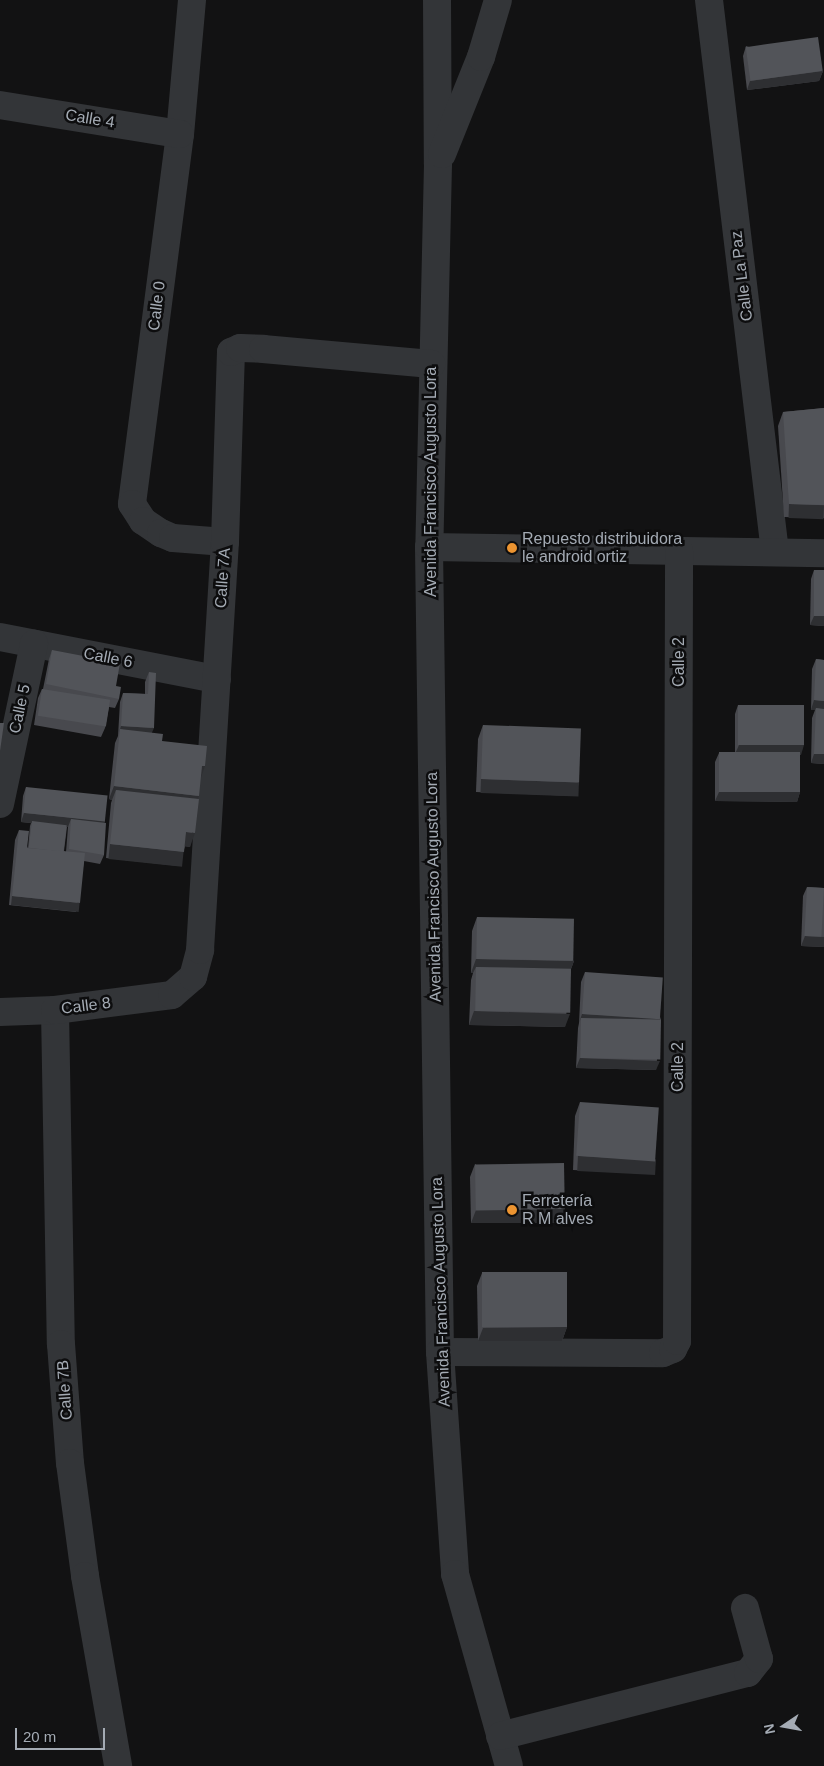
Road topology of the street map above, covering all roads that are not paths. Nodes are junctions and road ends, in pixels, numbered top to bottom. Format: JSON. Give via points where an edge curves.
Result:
{"nodes":[{"id":1,"x":192,"y":0,"type":"edge"},
{"id":2,"x":437,"y":0,"type":"edge"},
{"id":3,"x":498,"y":0,"type":"edge"},
{"id":4,"x":709,"y":0,"type":"edge"},
{"id":5,"x":0,"y":105,"type":"edge"},
{"id":6,"x":180,"y":134,"type":"junction"},
{"id":7,"x":438,"y":164,"type":"junction"},
{"id":8,"x":431,"y":364,"type":"junction"},
{"id":9,"x":226,"y":542,"type":"junction"},
{"id":10,"x":429,"y":547,"type":"junction"},
{"id":11,"x":678,"y":551,"type":"junction"},
{"id":12,"x":775,"y":552,"type":"junction"},
{"id":13,"x":824,"y":553,"type":"edge"},
{"id":14,"x":0,"y":637,"type":"edge"},
{"id":15,"x":34,"y":644,"type":"junction"},
{"id":16,"x":217,"y":679,"type":"junction"},
{"id":17,"x":0,"y":804,"type":"edge"},
{"id":18,"x":172,"y":995,"type":"joint"},
{"id":19,"x":55,"y":1010,"type":"junction"},
{"id":20,"x":0,"y":1012,"type":"edge"},
{"id":21,"x":440,"y":1352,"type":"junction"},
{"id":22,"x":745,"y":1608,"type":"dead end"},
{"id":23,"x":500,"y":1736,"type":"junction"},
{"id":24,"x":118,"y":1766,"type":"edge"},
{"id":25,"x":508,"y":1766,"type":"edge"}],
"edges":[{"from":1,"to":6,"type":"street","name":"Calle 0"},
{"from":2,"to":7,"type":"street","name":"Avenida Francisco Augusto Lora"},
{"from":3,"to":7,"type":"street","via":[[481,57]]},
{"from":4,"to":12,"type":"street","name":"Calle La Paz"},
{"from":5,"to":6,"type":"street","name":"Calle 4"},
{"from":6,"to":9,"type":"street","name":"Calle 0","via":[[132,504],[143,521],[173,538]]},
{"from":7,"to":8,"type":"street","name":"Avenida Francisco Augusto Lora"},
{"from":8,"to":9,"type":"street","name":"Calle 7A","via":[[263,349],[240,348],[231,352]]},
{"from":8,"to":10,"type":"street","name":"Avenida Francisco Augusto Lora"},
{"from":9,"to":16,"type":"street","name":"Calle 7A"},
{"from":10,"to":11,"type":"street"},
{"from":10,"to":21,"type":"street","name":"Avenida Francisco Augusto Lora"},
{"from":11,"to":12,"type":"street"},
{"from":11,"to":21,"type":"street","name":"Calle 2","via":[[677,1341],[673,1349],[663,1353]]},
{"from":12,"to":13,"type":"street"},
{"from":14,"to":15,"type":"street","name":"Calle 6"},
{"from":15,"to":16,"type":"street","name":"Calle 6"},
{"from":15,"to":17,"type":"street","name":"Calle 5"},
{"from":16,"to":18,"type":"street","name":"Calle 7A","via":[[200,950],[193,976]]},
{"from":18,"to":19,"type":"street","name":"Calle 8"},
{"from":19,"to":20,"type":"street","name":"Calle 8"},
{"from":19,"to":24,"type":"street","name":"Calle 7B","via":[[61,1344],[70,1463],[85,1576]]},
{"from":21,"to":23,"type":"street","name":"Avenida Francisco Augusto Lora","via":[[456,1574]]},
{"from":22,"to":23,"type":"street","via":[[759,1659],[748,1673]]},
{"from":23,"to":25,"type":"street","name":"Avenida Francisco Augusto Lora"}]}
